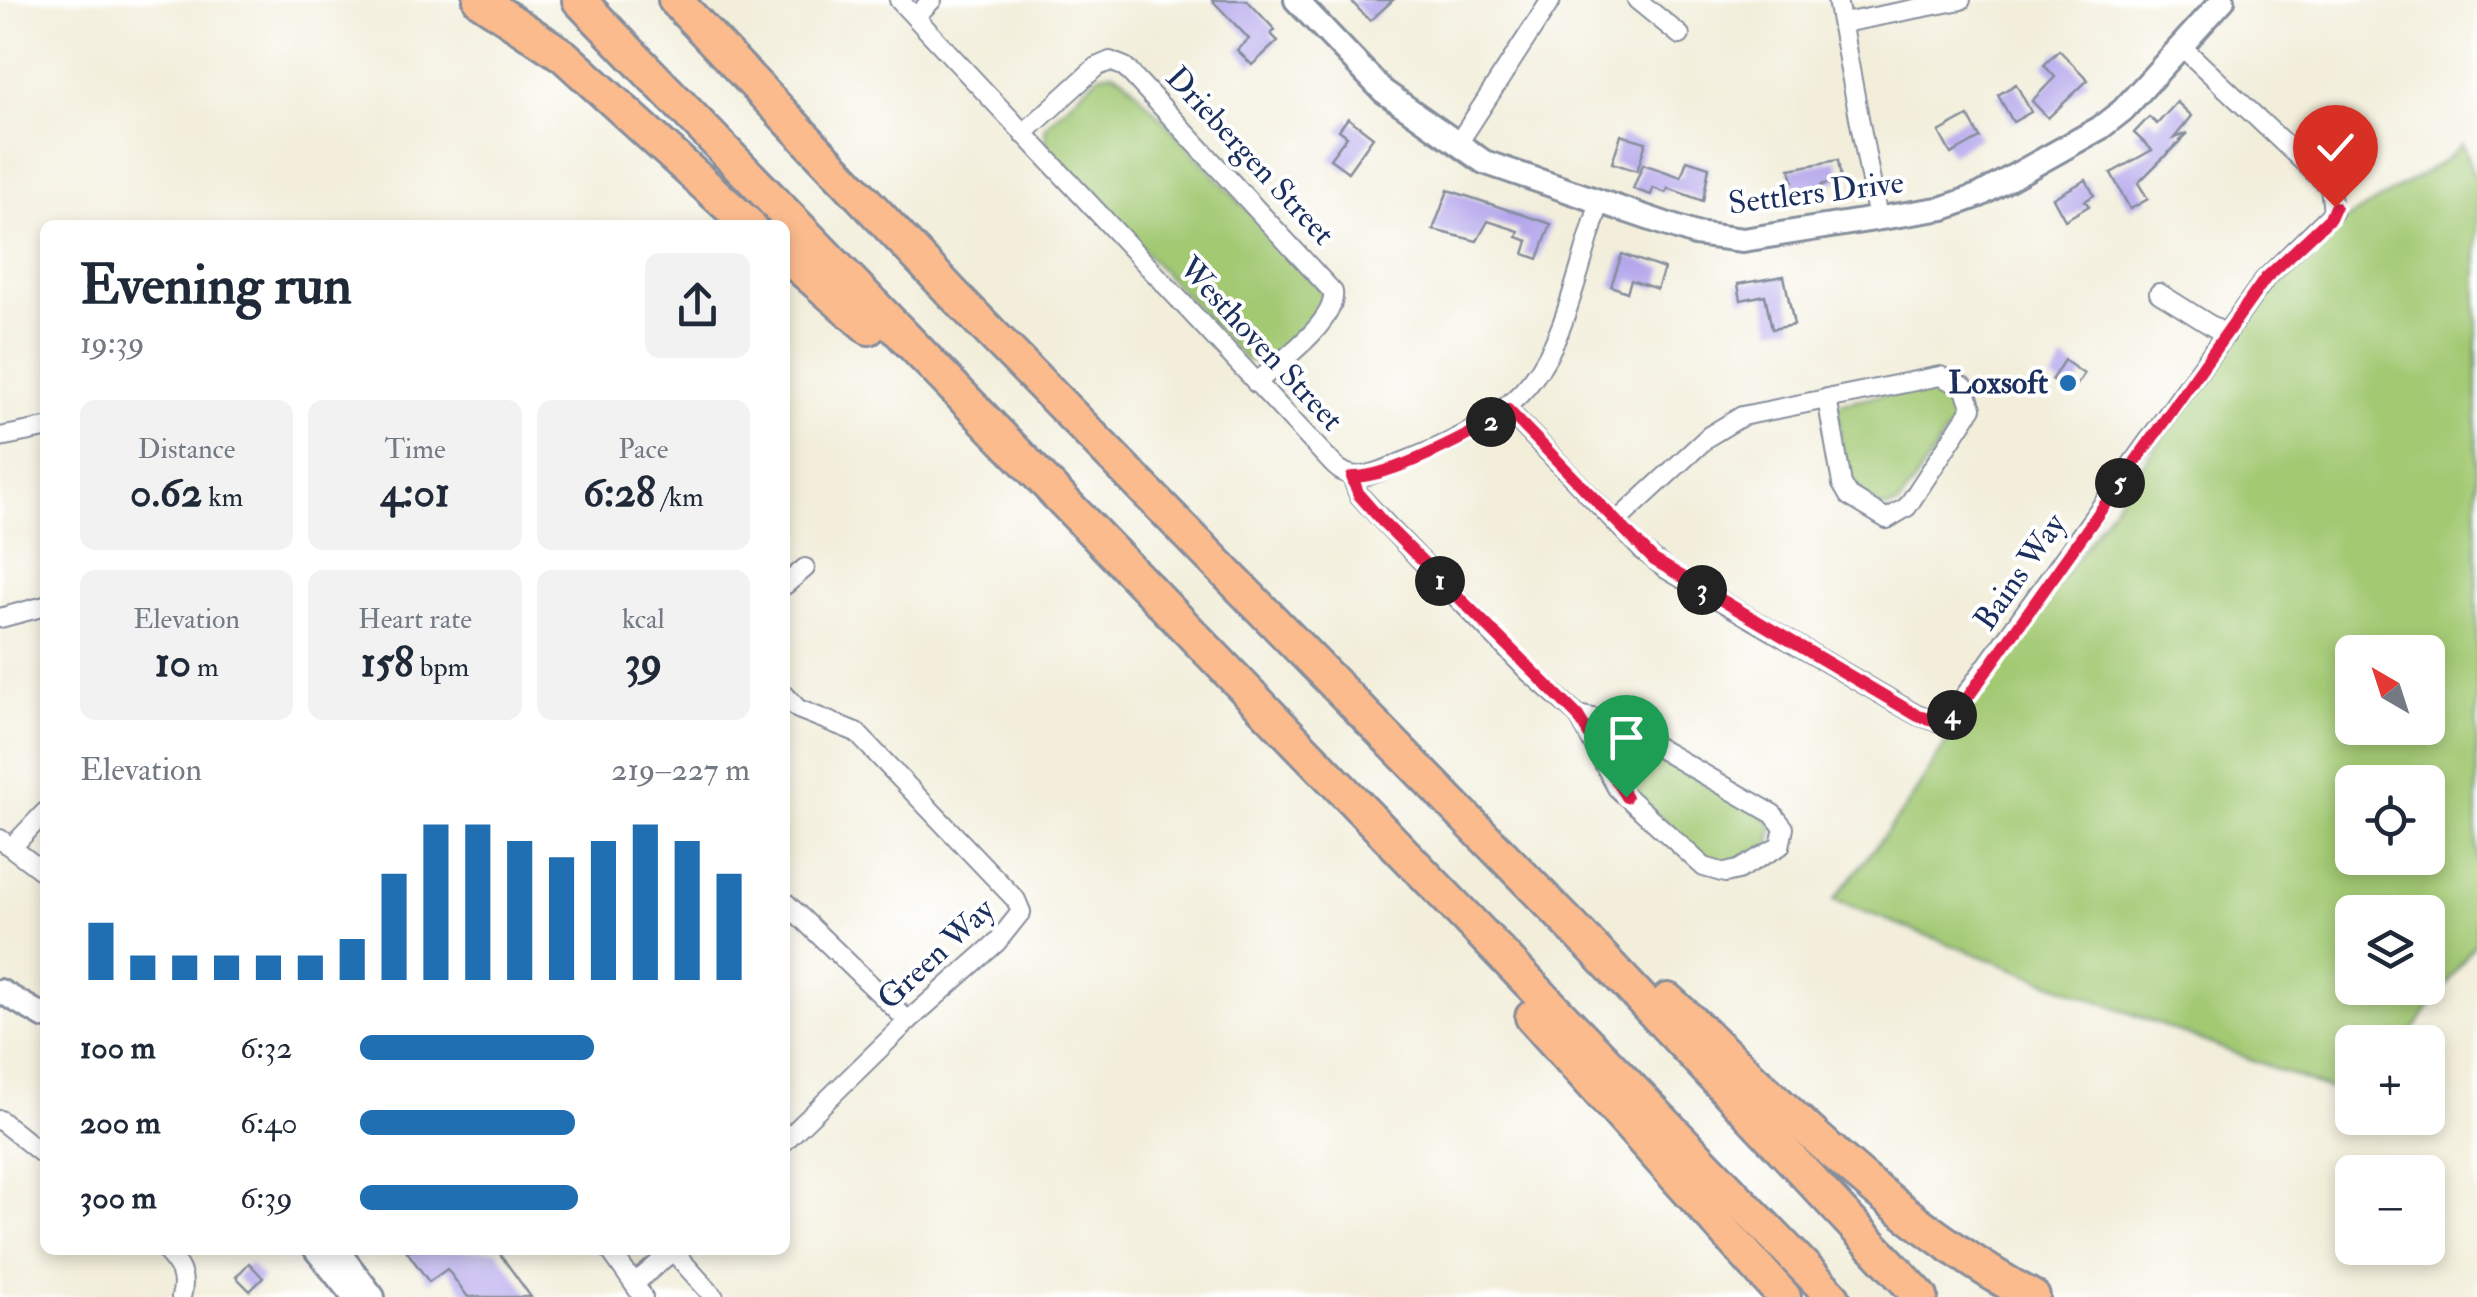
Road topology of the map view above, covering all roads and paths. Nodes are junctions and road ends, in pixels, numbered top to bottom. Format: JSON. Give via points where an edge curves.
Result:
{"nodes":[{"id":1,"x":480,"y":0,"type":"edge"},
{"id":2,"x":579,"y":0,"type":"edge"},
{"id":3,"x":676,"y":0,"type":"edge"},
{"id":4,"x":689,"y":0,"type":"edge"},
{"id":5,"x":899,"y":0,"type":"edge"},
{"id":6,"x":932,"y":0,"type":"edge"},
{"id":7,"x":1296,"y":0,"type":"edge"},
{"id":8,"x":1551,"y":0,"type":"edge"},
{"id":9,"x":1637,"y":0,"type":"edge"},
{"id":10,"x":1838,"y":0,"type":"edge"},
{"id":11,"x":1961,"y":0,"type":"edge"},
{"id":12,"x":2223,"y":0,"type":"edge"},
{"id":13,"x":915,"y":17,"type":"junction"},
{"id":14,"x":1843,"y":23,"type":"junction"},
{"id":15,"x":1680,"y":34,"type":"dead end"},
{"id":16,"x":714,"y":36,"type":"junction"},
{"id":17,"x":2181,"y":46,"type":"junction"},
{"id":18,"x":1024,"y":134,"type":"junction"},
{"id":19,"x":1457,"y":144,"type":"junction"},
{"id":20,"x":1599,"y":205,"type":"junction"},
{"id":21,"x":1878,"y":219,"type":"junction"},
{"id":22,"x":744,"y":220,"type":"edge"},
{"id":23,"x":790,"y":260,"type":"edge"},
{"id":24,"x":2159,"y":293,"type":"dead end"},
{"id":25,"x":2226,"y":335,"type":"junction"},
{"id":26,"x":1256,"y":383,"type":"junction"},
{"id":27,"x":1827,"y":398,"type":"junction"},
{"id":28,"x":1508,"y":410,"type":"junction"},
{"id":29,"x":40,"y":429,"type":"edge"},
{"id":30,"x":0,"y":438,"type":"edge"},
{"id":31,"x":1021,"y":458,"type":"junction"},
{"id":32,"x":1352,"y":477,"type":"junction"},
{"id":33,"x":1616,"y":522,"type":"junction"},
{"id":34,"x":805,"y":568,"type":"dead end"},
{"id":35,"x":790,"y":581,"type":"edge"},
{"id":36,"x":40,"y":607,"type":"edge"},
{"id":37,"x":0,"y":618,"type":"edge"},
{"id":38,"x":790,"y":700,"type":"edge"},
{"id":39,"x":1578,"y":716,"type":"junction"},
{"id":40,"x":40,"y":816,"type":"edge"},
{"id":41,"x":6,"y":843,"type":"edge"},
{"id":42,"x":40,"y":870,"type":"edge"},
{"id":43,"x":1422,"y":874,"type":"junction"},
{"id":44,"x":790,"y":907,"type":"edge"},
{"id":45,"x":1596,"y":951,"type":"junction"},
{"id":46,"x":0,"y":991,"type":"edge"},
{"id":47,"x":40,"y":1014,"type":"edge"},
{"id":48,"x":908,"y":1021,"type":"junction"},
{"id":49,"x":0,"y":1120,"type":"edge"},
{"id":50,"x":790,"y":1136,"type":"edge"},
{"id":51,"x":40,"y":1152,"type":"edge"},
{"id":52,"x":170,"y":1255,"type":"edge"},
{"id":53,"x":320,"y":1255,"type":"edge"},
{"id":54,"x":342,"y":1255,"type":"edge"},
{"id":55,"x":614,"y":1255,"type":"edge"},
{"id":56,"x":669,"y":1255,"type":"edge"},
{"id":57,"x":677,"y":1255,"type":"edge"},
{"id":58,"x":639,"y":1290,"type":"edge"},
{"id":59,"x":181,"y":1297,"type":"edge"},
{"id":60,"x":354,"y":1297,"type":"edge"},
{"id":61,"x":373,"y":1297,"type":"edge"},
{"id":62,"x":714,"y":1297,"type":"edge"},
{"id":63,"x":1784,"y":1297,"type":"edge"},
{"id":64,"x":1833,"y":1297,"type":"edge"},
{"id":65,"x":1921,"y":1297,"type":"edge"},
{"id":66,"x":2033,"y":1297,"type":"edge"}],
"edges":[{"from":1,"to":22,"type":"highway","via":[[564,56]]},
{"from":2,"to":31,"type":"highway"},
{"from":3,"to":16,"type":"highway"},
{"from":4,"to":16,"type":"highway"},
{"from":5,"to":13,"type":"street","name":"Westhoven Street"},
{"from":6,"to":13,"type":"street"},
{"from":7,"to":19,"type":"street","name":"Settlers Drive","via":[[1372,81]]},
{"from":8,"to":19,"type":"street"},
{"from":9,"to":15,"type":"street"},
{"from":10,"to":14,"type":"street"},
{"from":11,"to":14,"type":"street"},
{"from":12,"to":17,"type":"street","name":"Settlers Drive"},
{"from":13,"to":18,"type":"street","name":"Westhoven Street"},
{"from":14,"to":21,"type":"street"},
{"from":16,"to":45,"type":"highway","via":[[956,297]]},
{"from":17,"to":21,"type":"street","name":"Settlers Drive","via":[[2100,128],[1970,199]]},
{"from":17,"to":25,"type":"street","name":"Bains Way","via":[[2318,175],[2336,200],[2330,218],[2265,279]]},
{"from":18,"to":26,"type":"street","name":"Westhoven Street"},
{"from":18,"to":26,"type":"street","name":"Driebergen Street","via":[[1102,64],[1118,62],[1139,81],[1333,292],[1333,308],[1322,323]]},
{"from":19,"to":20,"type":"street","name":"Settlers Drive","via":[[1503,171]]},
{"from":20,"to":21,"type":"street","name":"Settlers Drive","via":[[1730,240]]},
{"from":20,"to":28,"type":"street","name":"Westhoven Street","via":[[1554,348]]},
{"from":23,"to":31,"type":"highway"},
{"from":24,"to":25,"type":"street"},
{"from":25,"to":33,"type":"street","name":"Bains Way","via":[[1968,697],[1940,722],[1918,716],[1666,569]]},
{"from":26,"to":32,"type":"street","name":"Westhoven Street"},
{"from":27,"to":27,"type":"street","via":[[1940,376],[1964,387],[1972,408],[1907,507],[1887,519],[1849,496],[1842,484]]},
{"from":27,"to":33,"type":"street","via":[[1760,409],[1725,424]]},
{"from":28,"to":32,"type":"street","name":"Westhoven Street","via":[[1448,444]]},
{"from":28,"to":33,"type":"street","name":"Bains Way"},
{"from":29,"to":30,"type":"street"},
{"from":31,"to":43,"type":"highway"},
{"from":32,"to":39,"type":"street","via":[[1382,521]]},
{"from":34,"to":35,"type":"street"},
{"from":36,"to":37,"type":"street"},
{"from":38,"to":48,"type":"street","name":"Green Way","via":[[856,732],[1020,907],[1017,923]]},
{"from":39,"to":39,"type":"street","via":[[1618,788],[1704,867],[1726,874],[1780,846],[1784,828],[1773,814],[1613,722]]},
{"from":40,"to":41,"type":"street"},
{"from":41,"to":42,"type":"street"},
{"from":43,"to":63,"type":"highway","via":[[1430,908]]},
{"from":43,"to":64,"type":"highway"},
{"from":44,"to":48,"type":"street"},
{"from":45,"to":65,"type":"highway"},
{"from":45,"to":66,"type":"highway","via":[[1631,966],[1901,1211]]},
{"from":46,"to":47,"type":"street"},
{"from":48,"to":50,"type":"street","name":"Green Way"},
{"from":49,"to":51,"type":"street"},
{"from":52,"to":59,"type":"street","via":[[180,1266]]},
{"from":53,"to":60,"type":"street"},
{"from":54,"to":61,"type":"street"},
{"from":55,"to":58,"type":"street"},
{"from":56,"to":58,"type":"street"},
{"from":57,"to":62,"type":"street"}]}
